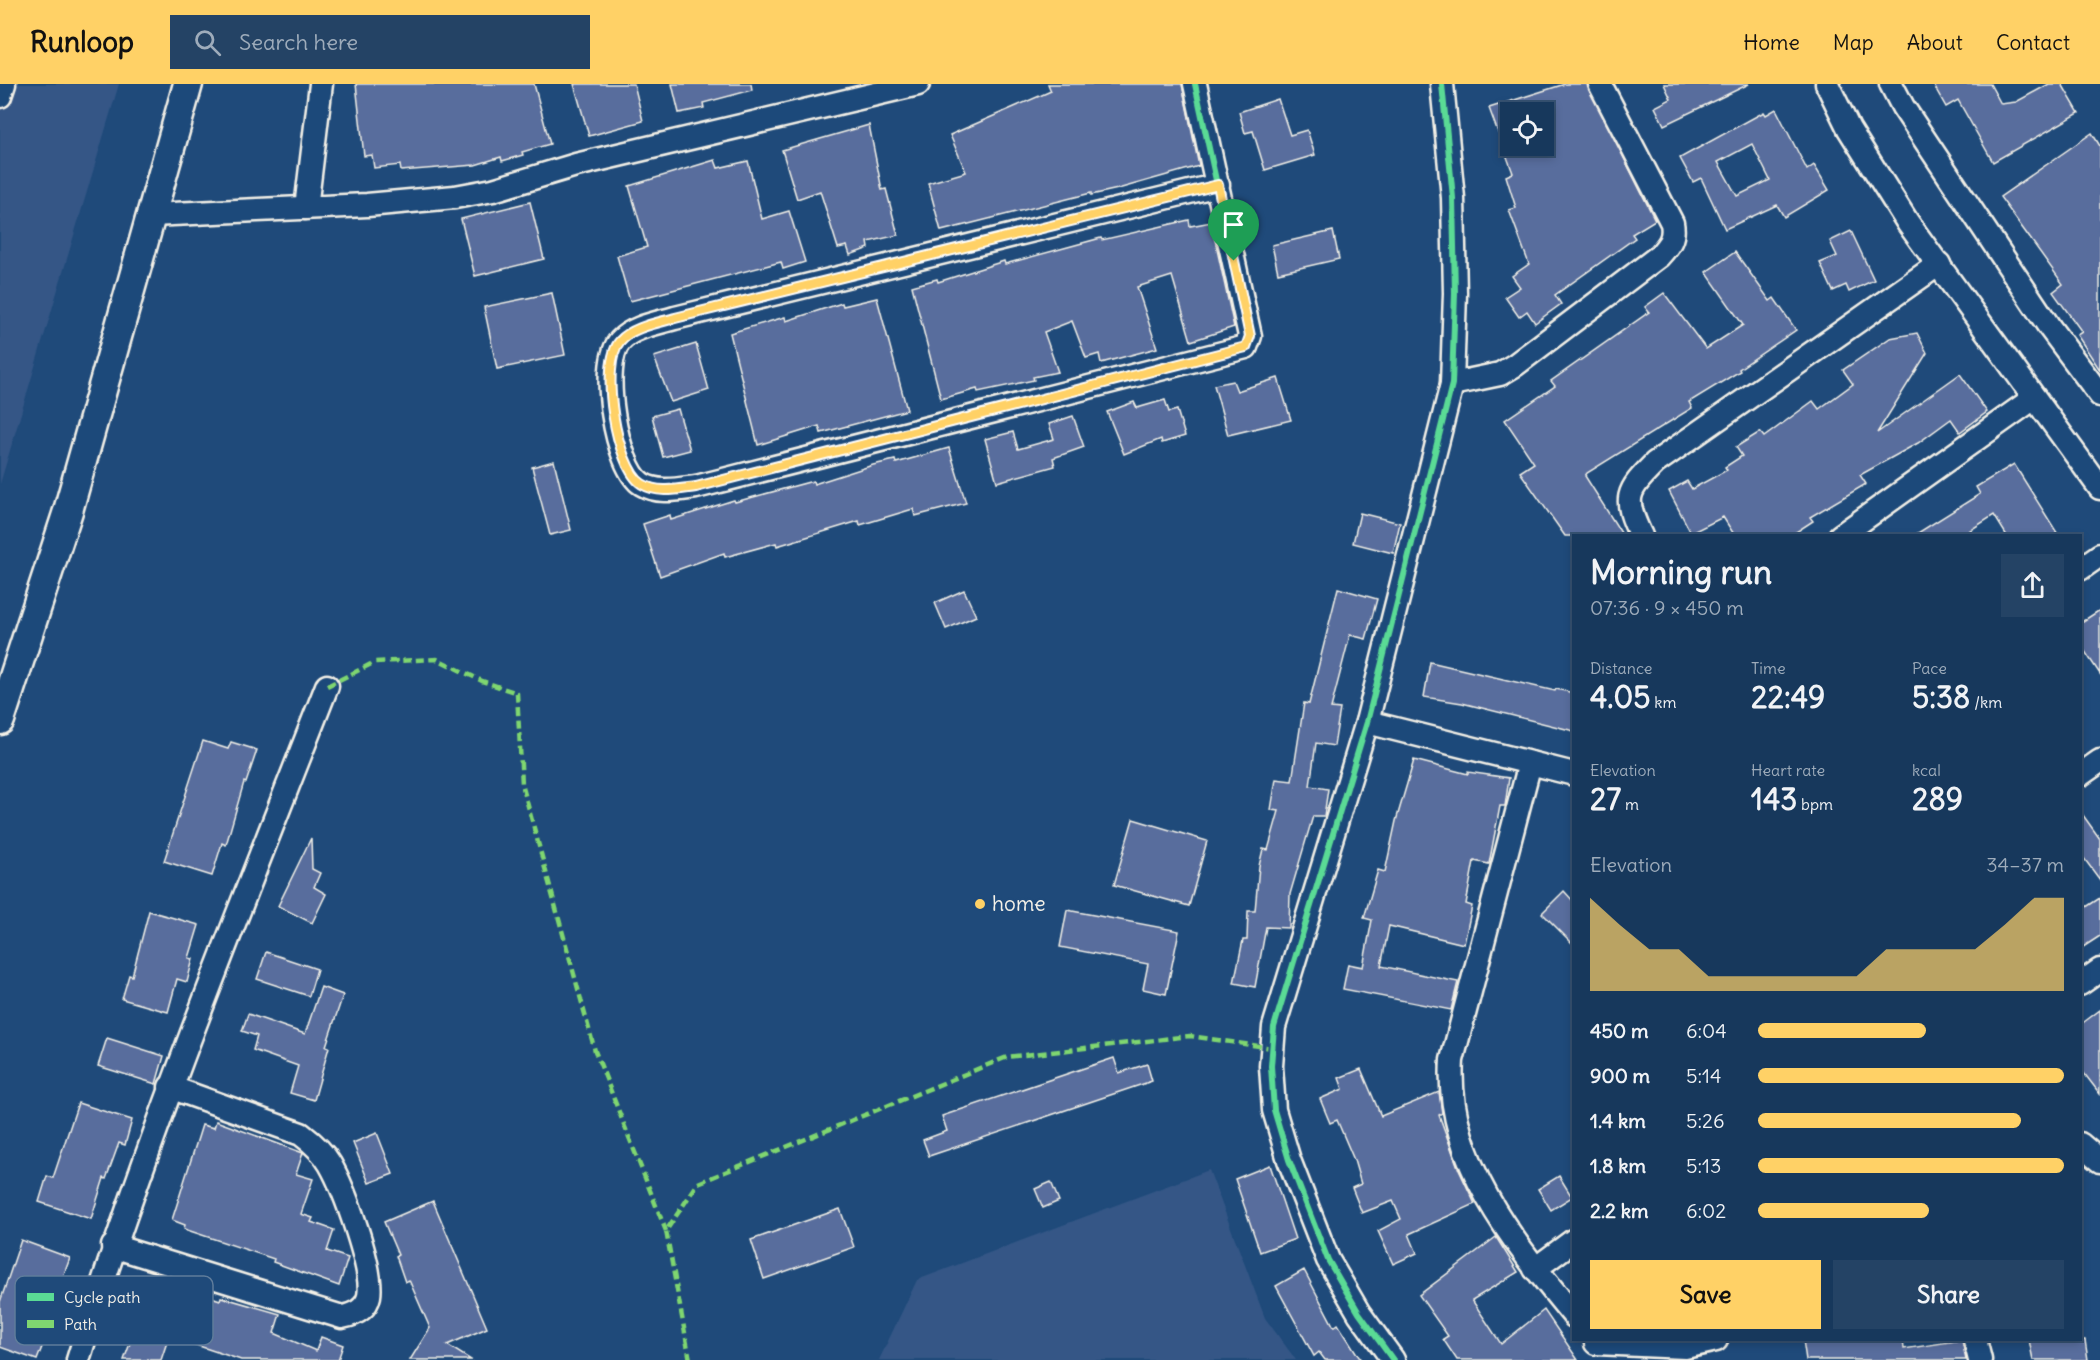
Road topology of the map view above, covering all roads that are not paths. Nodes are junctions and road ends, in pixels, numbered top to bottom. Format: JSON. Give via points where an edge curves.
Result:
{"nodes":[{"id":1,"x":4,"y":84,"type":"edge"},
{"id":2,"x":188,"y":84,"type":"edge"},
{"id":3,"x":321,"y":84,"type":"edge"},
{"id":4,"x":918,"y":84,"type":"edge"},
{"id":5,"x":1195,"y":84,"type":"edge"},
{"id":6,"x":1442,"y":84,"type":"edge"},
{"id":7,"x":1600,"y":84,"type":"edge"},
{"id":8,"x":1827,"y":84,"type":"edge"},
{"id":9,"x":1891,"y":84,"type":"edge"},
{"id":10,"x":0,"y":96,"type":"edge"},
{"id":11,"x":1218,"y":185,"type":"junction"},
{"id":12,"x":306,"y":208,"type":"junction"},
{"id":13,"x":151,"y":215,"type":"junction"},
{"id":14,"x":1939,"y":264,"type":"junction"},
{"id":15,"x":1452,"y":384,"type":"junction"},
{"id":16,"x":2100,"y":395,"type":"edge"},
{"id":17,"x":2034,"y":398,"type":"junction"},
{"id":18,"x":2100,"y":488,"type":"edge"},
{"id":19,"x":1640,"y":534,"type":"edge"},
{"id":20,"x":1843,"y":534,"type":"edge"},
{"id":21,"x":2100,"y":555,"type":"edge"},
{"id":22,"x":2082,"y":568,"type":"edge"},
{"id":23,"x":327,"y":686,"type":"dead end"},
{"id":24,"x":0,"y":720,"type":"edge"},
{"id":25,"x":1367,"y":722,"type":"junction"},
{"id":26,"x":2100,"y":761,"type":"edge"},
{"id":27,"x":1530,"y":763,"type":"junction"},
{"id":28,"x":1572,"y":774,"type":"edge"},
{"id":29,"x":2082,"y":774,"type":"edge"},
{"id":30,"x":2100,"y":970,"type":"edge"},
{"id":31,"x":2082,"y":983,"type":"edge"},
{"id":32,"x":170,"y":1087,"type":"junction"},
{"id":33,"x":2082,"y":1146,"type":"edge"},
{"id":34,"x":2100,"y":1161,"type":"edge"},
{"id":35,"x":1572,"y":1241,"type":"edge"},
{"id":36,"x":113,"y":1246,"type":"junction"},
{"id":37,"x":1535,"y":1269,"type":"junction"},
{"id":38,"x":104,"y":1276,"type":"edge"},
{"id":39,"x":210,"y":1276,"type":"edge"},
{"id":40,"x":213,"y":1277,"type":"edge"},
{"id":41,"x":1572,"y":1314,"type":"edge"},
{"id":42,"x":1712,"y":1341,"type":"edge"},
{"id":43,"x":1975,"y":1341,"type":"edge"},
{"id":44,"x":83,"y":1345,"type":"edge"},
{"id":45,"x":1598,"y":1348,"type":"edge"},
{"id":46,"x":78,"y":1360,"type":"edge"},
{"id":47,"x":1393,"y":1360,"type":"edge"},
{"id":48,"x":1980,"y":1360,"type":"edge"}],
"edges":[{"from":1,"to":10,"type":"street"},
{"from":2,"to":13,"type":"main road"},
{"from":3,"to":12,"type":"street"},
{"from":4,"to":12,"type":"street","via":[[576,165],[494,190],[455,197]]},
{"from":5,"to":11,"type":"street"},
{"from":6,"to":15,"type":"street","via":[[1453,210]]},
{"from":7,"to":15,"type":"street","via":[[1672,223],[1670,245],[1515,365],[1500,374]]},
{"from":8,"to":14,"type":"street","via":[[1849,129],[1908,223]]},
{"from":9,"to":16,"type":"street","via":[[2050,328]]},
{"from":11,"to":11,"type":"street","via":[[1250,336],[1246,347],[696,487],[668,490],[640,484],[625,461],[609,376],[618,342],[626,335],[675,318]]},
{"from":12,"to":13,"type":"street"},
{"from":13,"to":24,"type":"main road","via":[[68,510]]},
{"from":14,"to":17,"type":"street"},
{"from":14,"to":19,"type":"street","via":[[1655,463],[1635,483],[1628,498]]},
{"from":15,"to":25,"type":"street"},
{"from":17,"to":18,"type":"street"},
{"from":17,"to":20,"type":"street"},
{"from":21,"to":22,"type":"street"},
{"from":23,"to":32,"type":"street"},
{"from":25,"to":27,"type":"street"},
{"from":25,"to":47,"type":"street","via":[[1274,1027],[1271,1066],[1274,1110],[1328,1260]]},
{"from":26,"to":29,"type":"street"},
{"from":27,"to":28,"type":"street"},
{"from":27,"to":37,"type":"street","via":[[1452,1060],[1450,1088],[1462,1143],[1479,1186]]},
{"from":30,"to":31,"type":"street"},
{"from":32,"to":36,"type":"street"},
{"from":32,"to":40,"type":"street","via":[[302,1134],[315,1144],[345,1197],[368,1278],[369,1297],[358,1312],[342,1317]]},
{"from":33,"to":34,"type":"street"},
{"from":35,"to":37,"type":"street"},
{"from":36,"to":38,"type":"street"},
{"from":36,"to":39,"type":"street"},
{"from":37,"to":41,"type":"street"},
{"from":42,"to":45,"type":"street","via":[[1686,1347]]},
{"from":43,"to":48,"type":"street"},
{"from":44,"to":46,"type":"street"}]}
